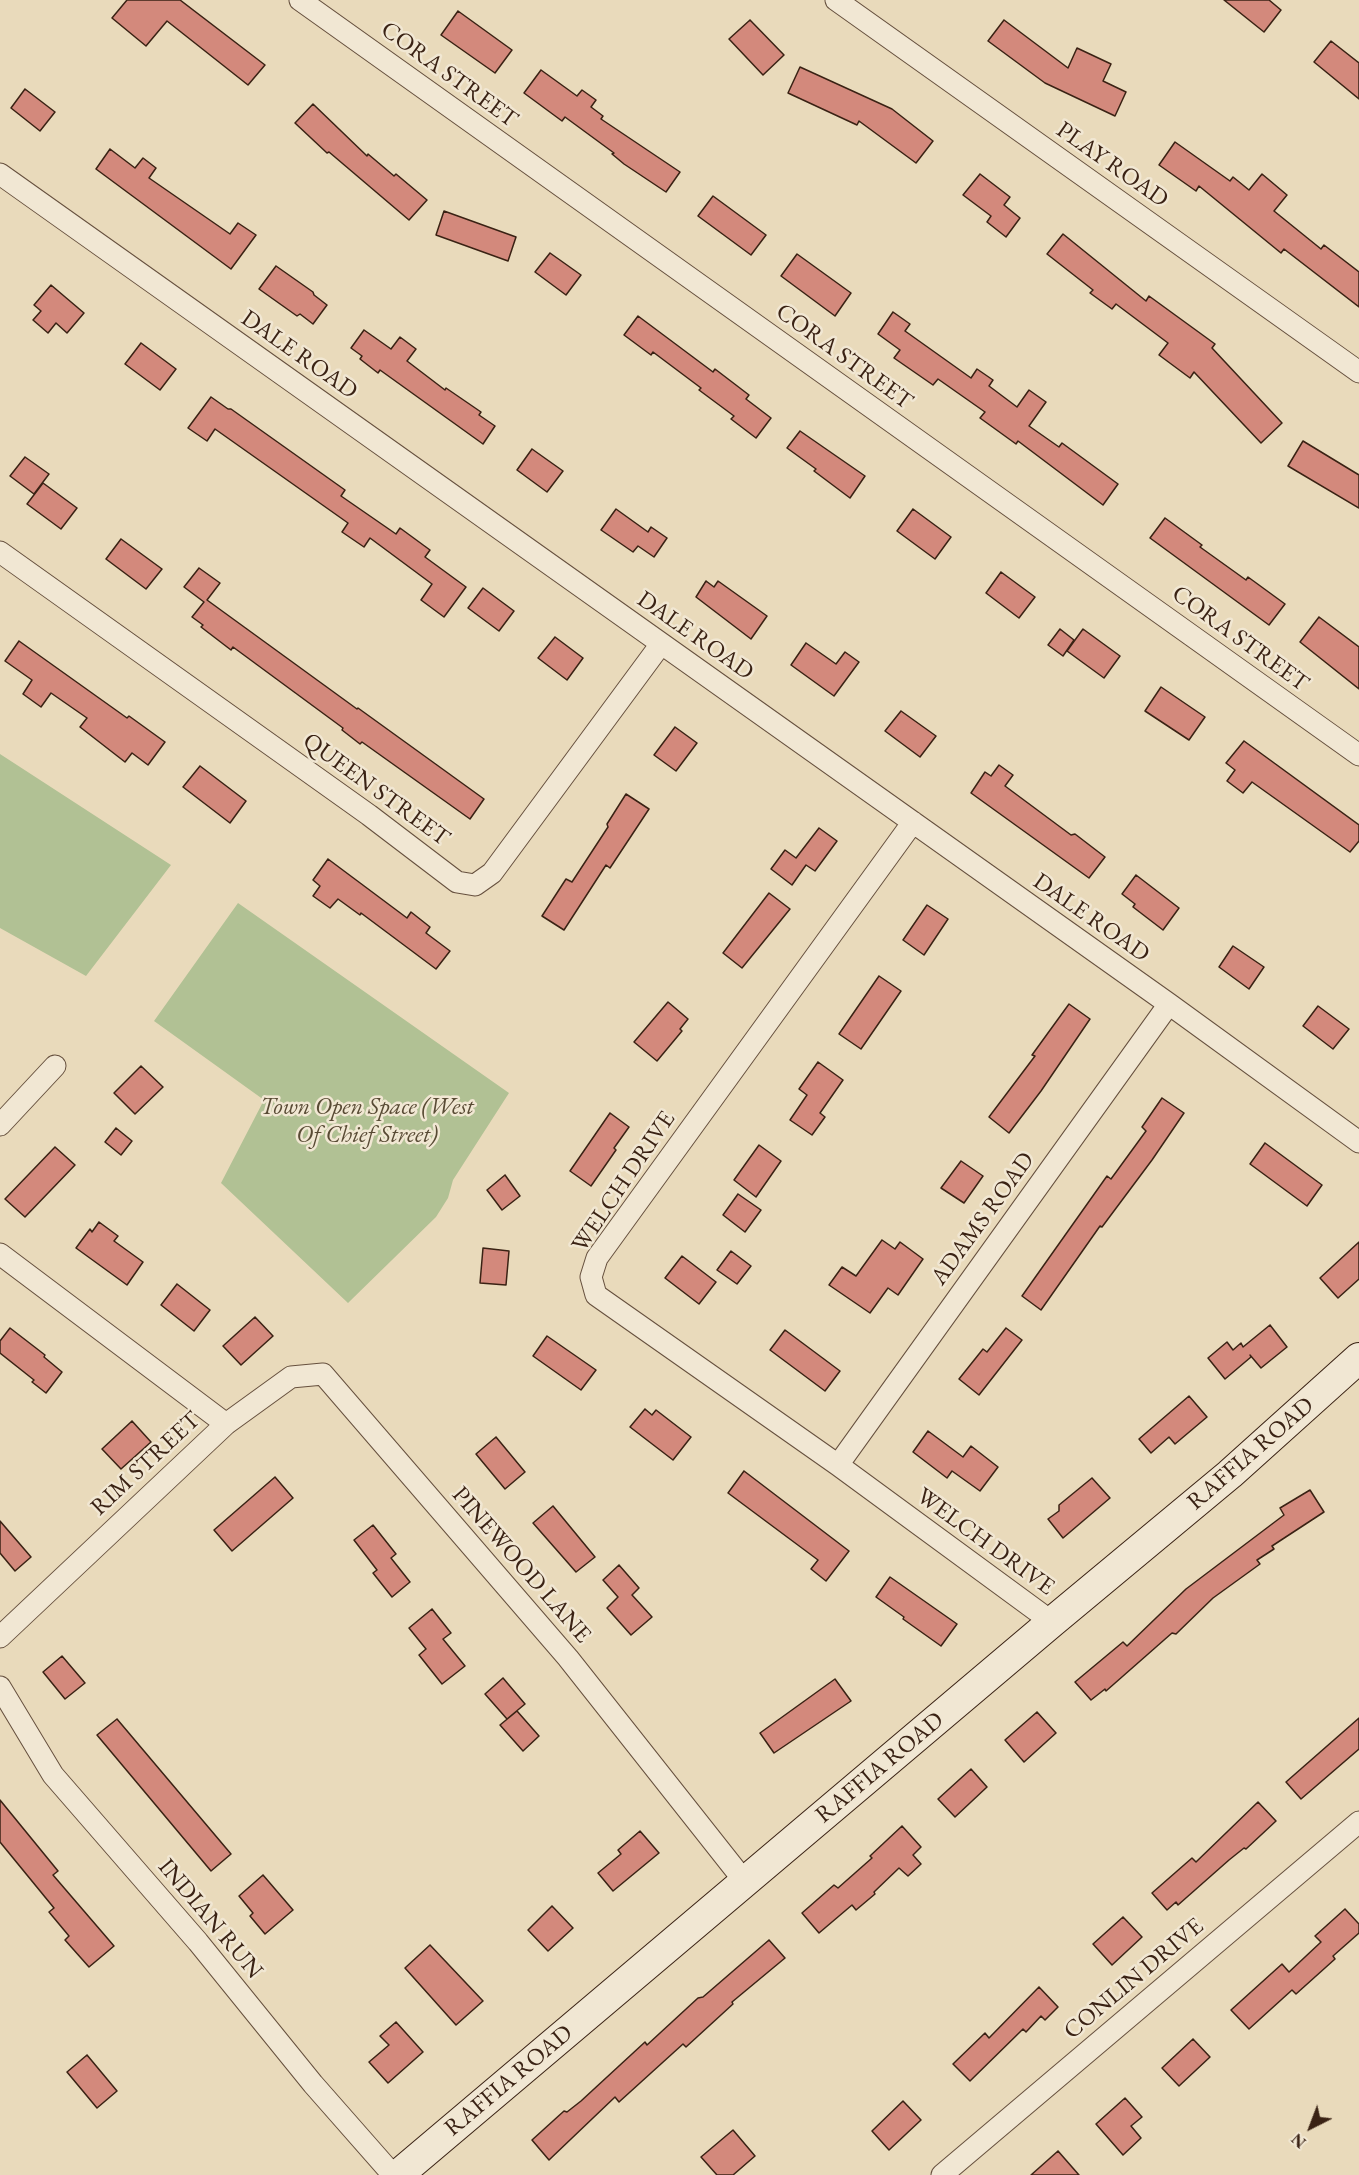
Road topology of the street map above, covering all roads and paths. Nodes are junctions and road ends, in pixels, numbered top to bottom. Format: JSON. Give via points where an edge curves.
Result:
{"nodes":[{"id":1,"x":300,"y":0,"type":"edge"},
{"id":2,"x":836,"y":0,"type":"edge"},
{"id":3,"x":0,"y":174,"type":"edge"},
{"id":4,"x":1359,"y":372,"type":"edge"},
{"id":5,"x":0,"y":552,"type":"edge"},
{"id":6,"x":661,"y":644,"type":"junction"},
{"id":7,"x":1359,"y":755,"type":"edge"},
{"id":8,"x":913,"y":822,"type":"junction"},
{"id":9,"x":1169,"y":1004,"type":"junction"},
{"id":10,"x":55,"y":1066,"type":"dead end"},
{"id":11,"x":0,"y":1125,"type":"edge"},
{"id":12,"x":1359,"y":1142,"type":"edge"},
{"id":13,"x":0,"y":1254,"type":"edge"},
{"id":14,"x":1359,"y":1358,"type":"edge"},
{"id":15,"x":226,"y":1424,"type":"junction"},
{"id":16,"x":838,"y":1465,"type":"junction"},
{"id":17,"x":1052,"y":1622,"type":"junction"},
{"id":18,"x":0,"y":1637,"type":"edge"},
{"id":19,"x":0,"y":1687,"type":"edge"},
{"id":20,"x":1359,"y":1822,"type":"edge"},
{"id":21,"x":745,"y":1882,"type":"junction"},
{"id":22,"x":393,"y":2175,"type":"edge"},
{"id":23,"x":398,"y":2175,"type":"edge"},
{"id":24,"x":942,"y":2175,"type":"edge"}],
"edges":[{"from":1,"to":7,"type":"street","name":"CORA STREET"},
{"from":2,"to":4,"type":"street","name":"PLAY ROAD"},
{"from":3,"to":6,"type":"street","name":"DALE ROAD"},
{"from":5,"to":6,"type":"street","name":"QUEEN STREET","via":[[369,815],[456,882],[475,885],[492,873]]},
{"from":6,"to":8,"type":"street","name":"DALE ROAD"},
{"from":8,"to":9,"type":"street","name":"DALE ROAD"},
{"from":8,"to":16,"type":"street","name":"WELCH DRIVE","via":[[597,1258],[591,1277],[596,1296]]},
{"from":9,"to":12,"type":"street","name":"DALE ROAD"},
{"from":9,"to":16,"type":"street","name":"ADAMS ROAD"},
{"from":10,"to":11,"type":"street"},
{"from":13,"to":15,"type":"street","name":"RIM STREET"},
{"from":14,"to":17,"type":"main road","name":"RAFFIA ROAD","via":[[1230,1474]]},
{"from":15,"to":18,"type":"street","name":"RIM STREET"},
{"from":15,"to":21,"type":"street","name":"PINEWOOD LANE","via":[[291,1377],[323,1374],[568,1658]]},
{"from":16,"to":17,"type":"street","name":"WELCH DRIVE"},
{"from":17,"to":21,"type":"main road","name":"RAFFIA ROAD"},
{"from":19,"to":22,"type":"street","name":"INDIAN RUN","via":[[53,1775]]},
{"from":20,"to":24,"type":"street","name":"CONLIN DRIVE"},
{"from":21,"to":23,"type":"main road","name":"RAFFIA ROAD"}]}
